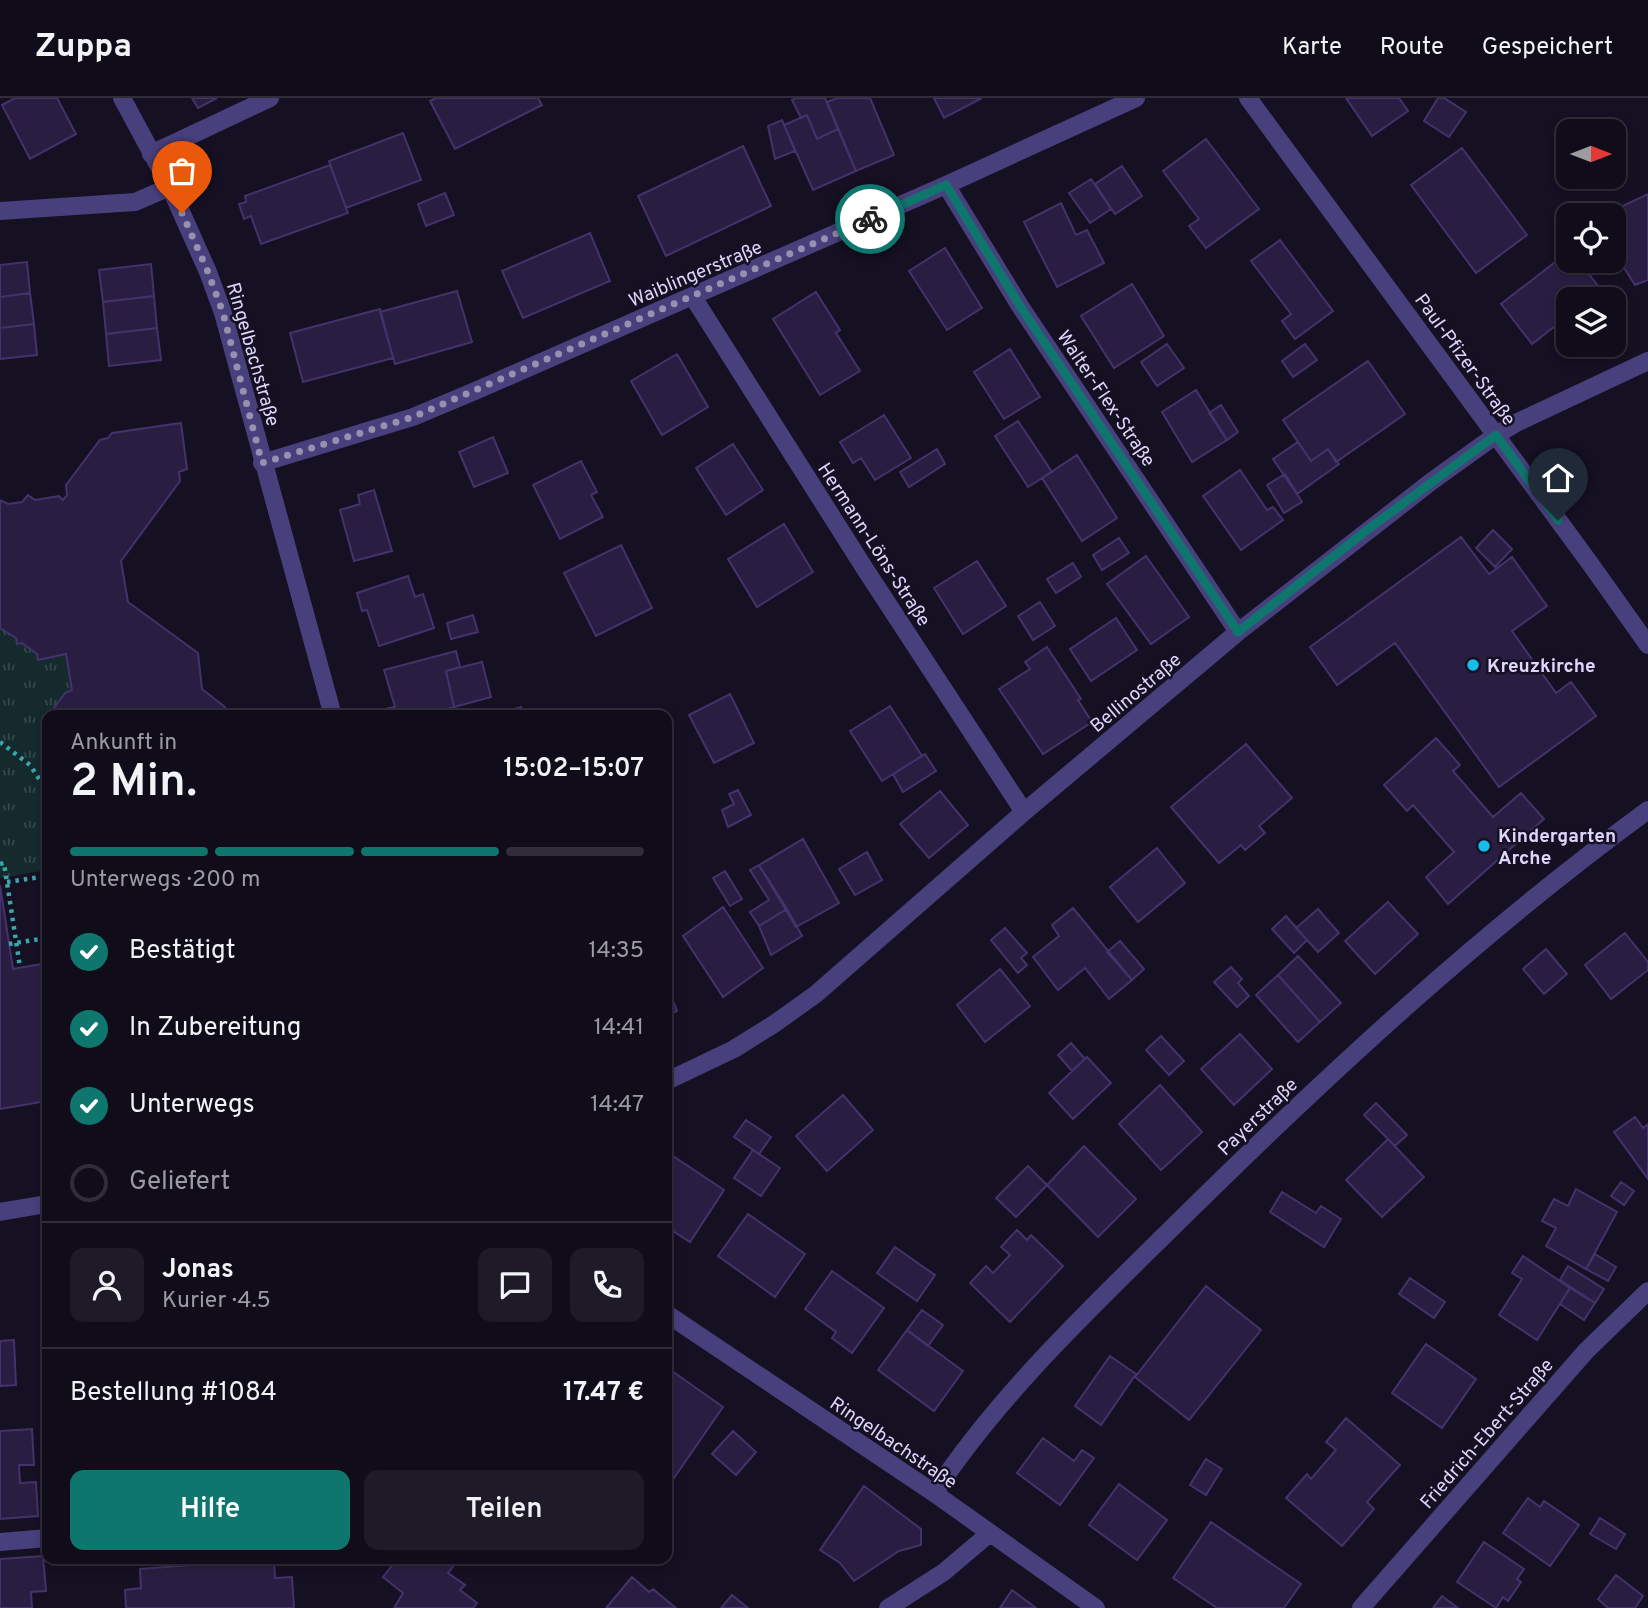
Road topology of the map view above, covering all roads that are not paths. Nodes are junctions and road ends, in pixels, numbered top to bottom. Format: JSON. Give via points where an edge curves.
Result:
{"nodes":[{"id":1,"x":122,"y":98,"type":"edge"},
{"id":2,"x":270,"y":98,"type":"edge"},
{"id":3,"x":1136,"y":98,"type":"edge"},
{"id":4,"x":1248,"y":98,"type":"edge"},
{"id":5,"x":151,"y":154,"type":"junction"},
{"id":6,"x":946,"y":185,"type":"junction"},
{"id":7,"x":170,"y":187,"type":"junction"},
{"id":8,"x":0,"y":211,"type":"edge"},
{"id":9,"x":693,"y":297,"type":"junction"},
{"id":10,"x":1648,"y":361,"type":"edge"},
{"id":11,"x":1496,"y":435,"type":"junction"},
{"id":12,"x":262,"y":463,"type":"junction"},
{"id":13,"x":1238,"y":632,"type":"junction"},
{"id":14,"x":1648,"y":646,"type":"edge"},
{"id":15,"x":331,"y":710,"type":"edge"},
{"id":16,"x":1648,"y":810,"type":"edge"},
{"id":17,"x":1024,"y":812,"type":"junction"},
{"id":18,"x":672,"y":1079,"type":"edge"},
{"id":19,"x":42,"y":1205,"type":"edge"},
{"id":20,"x":0,"y":1212,"type":"edge"},
{"id":21,"x":1648,"y":1292,"type":"edge"},
{"id":22,"x":672,"y":1317,"type":"edge"},
{"id":23,"x":934,"y":1493,"type":"junction"},
{"id":24,"x":990,"y":1533,"type":"junction"},
{"id":25,"x":42,"y":1538,"type":"edge"},
{"id":26,"x":0,"y":1542,"type":"edge"},
{"id":27,"x":887,"y":1608,"type":"edge"},
{"id":28,"x":1096,"y":1608,"type":"edge"},
{"id":29,"x":1361,"y":1608,"type":"edge"}],
"edges":[{"from":1,"to":5,"type":"street","name":"Ringelbachstraße"},
{"from":2,"to":5,"type":"street"},
{"from":3,"to":6,"type":"street","name":"Waiblingerstraße"},
{"from":4,"to":11,"type":"street","name":"Paul-Pfizer-Straße"},
{"from":5,"to":7,"type":"street","name":"Ringelbachstraße"},
{"from":6,"to":9,"type":"street","name":"Waiblingerstraße"},
{"from":6,"to":13,"type":"street","name":"Walter-Flex-Straße","via":[[1020,306]]},
{"from":7,"to":8,"type":"street","via":[[135,202]]},
{"from":7,"to":12,"type":"street","name":"Ringelbachstraße","via":[[223,313]]},
{"from":9,"to":12,"type":"street","name":"Waiblingerstraße","via":[[413,417]]},
{"from":9,"to":17,"type":"street","name":"Hermann-Löns-Straße"},
{"from":10,"to":11,"type":"street","name":"Bellinostraße"},
{"from":11,"to":13,"type":"street","name":"Bellinostraße"},
{"from":11,"to":14,"type":"street","name":"Paul-Pfizer-Straße"},
{"from":12,"to":15,"type":"street","name":"Ringelbachstraße"},
{"from":13,"to":17,"type":"street","name":"Bellinostraße"},
{"from":16,"to":23,"type":"street","name":"Payerstraße","via":[[1579,860],[1308,1096],[1126,1273],[996,1409]]},
{"from":17,"to":18,"type":"street","name":"Bellinostraße","via":[[816,993],[734,1049]]},
{"from":19,"to":20,"type":"street"},
{"from":21,"to":29,"type":"street","name":"Friedrich-Ebert-Straße","via":[[1587,1351]]},
{"from":22,"to":23,"type":"street","name":"Ringelbachstraße"},
{"from":23,"to":24,"type":"street","name":"Ringelbachstraße"},
{"from":24,"to":27,"type":"street","via":[[944,1572]]},
{"from":24,"to":28,"type":"street","name":"Ringelbachstraße"},
{"from":25,"to":26,"type":"street"}]}
